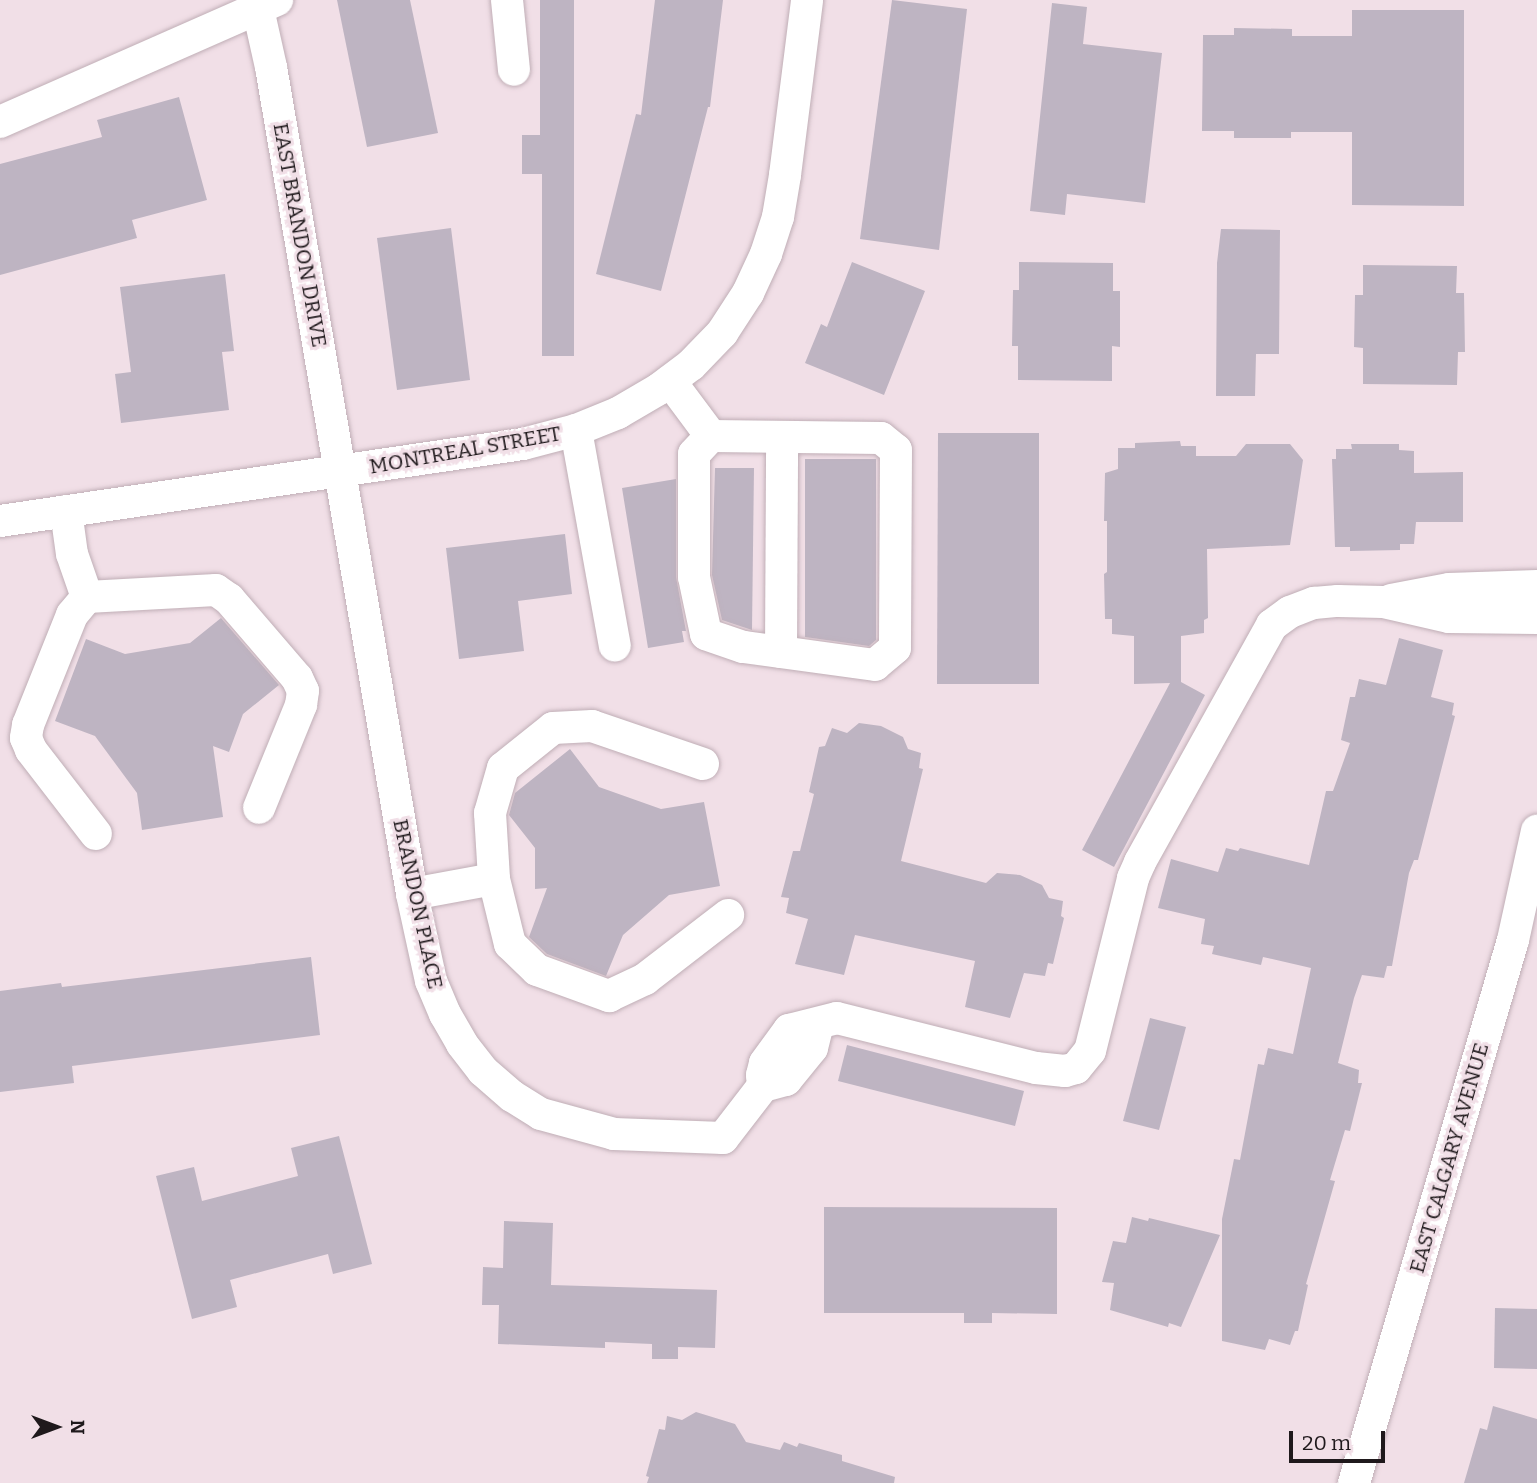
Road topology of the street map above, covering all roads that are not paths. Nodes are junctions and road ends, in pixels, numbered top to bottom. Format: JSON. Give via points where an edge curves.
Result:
{"nodes":[{"id":1,"x":508,"y":0,"type":"edge"},
{"id":2,"x":807,"y":0,"type":"edge"},
{"id":3,"x":264,"y":2,"type":"edge"},
{"id":4,"x":514,"y":70,"type":"dead end"},
{"id":5,"x":0,"y":122,"type":"edge"},
{"id":6,"x":670,"y":381,"type":"junction"},
{"id":7,"x":576,"y":430,"type":"junction"},
{"id":8,"x":710,"y":436,"type":"junction"},
{"id":9,"x":782,"y":437,"type":"junction"},
{"id":10,"x":340,"y":472,"type":"junction"},
{"id":11,"x":65,"y":511,"type":"junction"},
{"id":12,"x":0,"y":521,"type":"edge"},
{"id":13,"x":1537,"y":586,"type":"edge"},
{"id":14,"x":87,"y":597,"type":"junction"},
{"id":15,"x":1383,"y":602,"type":"junction"},
{"id":16,"x":1537,"y":618,"type":"edge"},
{"id":17,"x":615,"y":646,"type":"dead end"},
{"id":18,"x":781,"y":652,"type":"junction"},
{"id":19,"x":703,"y":764,"type":"dead end"},
{"id":20,"x":259,"y":807,"type":"dead end"},
{"id":21,"x":1537,"y":831,"type":"edge"},
{"id":22,"x":96,"y":834,"type":"dead end"},
{"id":23,"x":495,"y":879,"type":"junction"},
{"id":24,"x":412,"y":894,"type":"junction"},
{"id":25,"x":728,"y":915,"type":"dead end"},
{"id":26,"x":1525,"y":943,"type":"edge"},
{"id":27,"x":1354,"y":1483,"type":"edge"}],
"edges":[{"from":1,"to":4,"type":"street"},
{"from":2,"to":6,"type":"street","name":"MONTREAL STREET","via":[[785,175],[766,254],[722,332]]},
{"from":3,"to":5,"type":"street"},
{"from":3,"to":10,"type":"street","name":"EAST BRANDON DRIVE"},
{"from":6,"to":7,"type":"street","name":"MONTREAL STREET","via":[[618,413]]},
{"from":6,"to":8,"type":"street"},
{"from":7,"to":10,"type":"street","name":"MONTREAL STREET","via":[[523,444]]},
{"from":7,"to":17,"type":"street"},
{"from":8,"to":9,"type":"street"},
{"from":8,"to":18,"type":"street","via":[[695,454],[694,577],[706,634],[743,647]]},
{"from":9,"to":18,"type":"street"},
{"from":9,"to":18,"type":"street","via":[[881,438],[896,450],[895,648],[875,665]]},
{"from":10,"to":11,"type":"street","name":"MONTREAL STREET"},
{"from":10,"to":24,"type":"street","name":"BRANDON PLACE"},
{"from":11,"to":12,"type":"street","name":"MONTREAL STREET"},
{"from":11,"to":14,"type":"street","via":[[72,554]]},
{"from":13,"to":15,"type":"street","via":[[1449,589]]},
{"from":14,"to":20,"type":"street","via":[[216,590],[297,678],[303,691],[302,705]]},
{"from":14,"to":22,"type":"street","via":[[72,615],[26,738]]},
{"from":15,"to":16,"type":"street","via":[[1449,617]]},
{"from":15,"to":24,"type":"street","name":"BRANDON PLACE","via":[[1314,603],[1272,625],[1258,646],[1133,878],[1090,1051],[1076,1068],[1036,1068],[847,1020],[826,1020],[789,1030],[765,1063],[763,1086],[723,1138],[614,1134],[576,1126],[541,1114],[512,1096],[483,1071],[462,1044],[431,981]]},
{"from":19,"to":23,"type":"street","via":[[592,726],[554,728],[503,768],[490,813]]},
{"from":21,"to":26,"type":"street","name":"EAST CALGARY AVENUE"},
{"from":23,"to":24,"type":"street"},
{"from":23,"to":25,"type":"street","via":[[510,944],[537,971],[609,996],[645,979]]},
{"from":26,"to":27,"type":"street","name":"EAST CALGARY AVENUE"}]}
